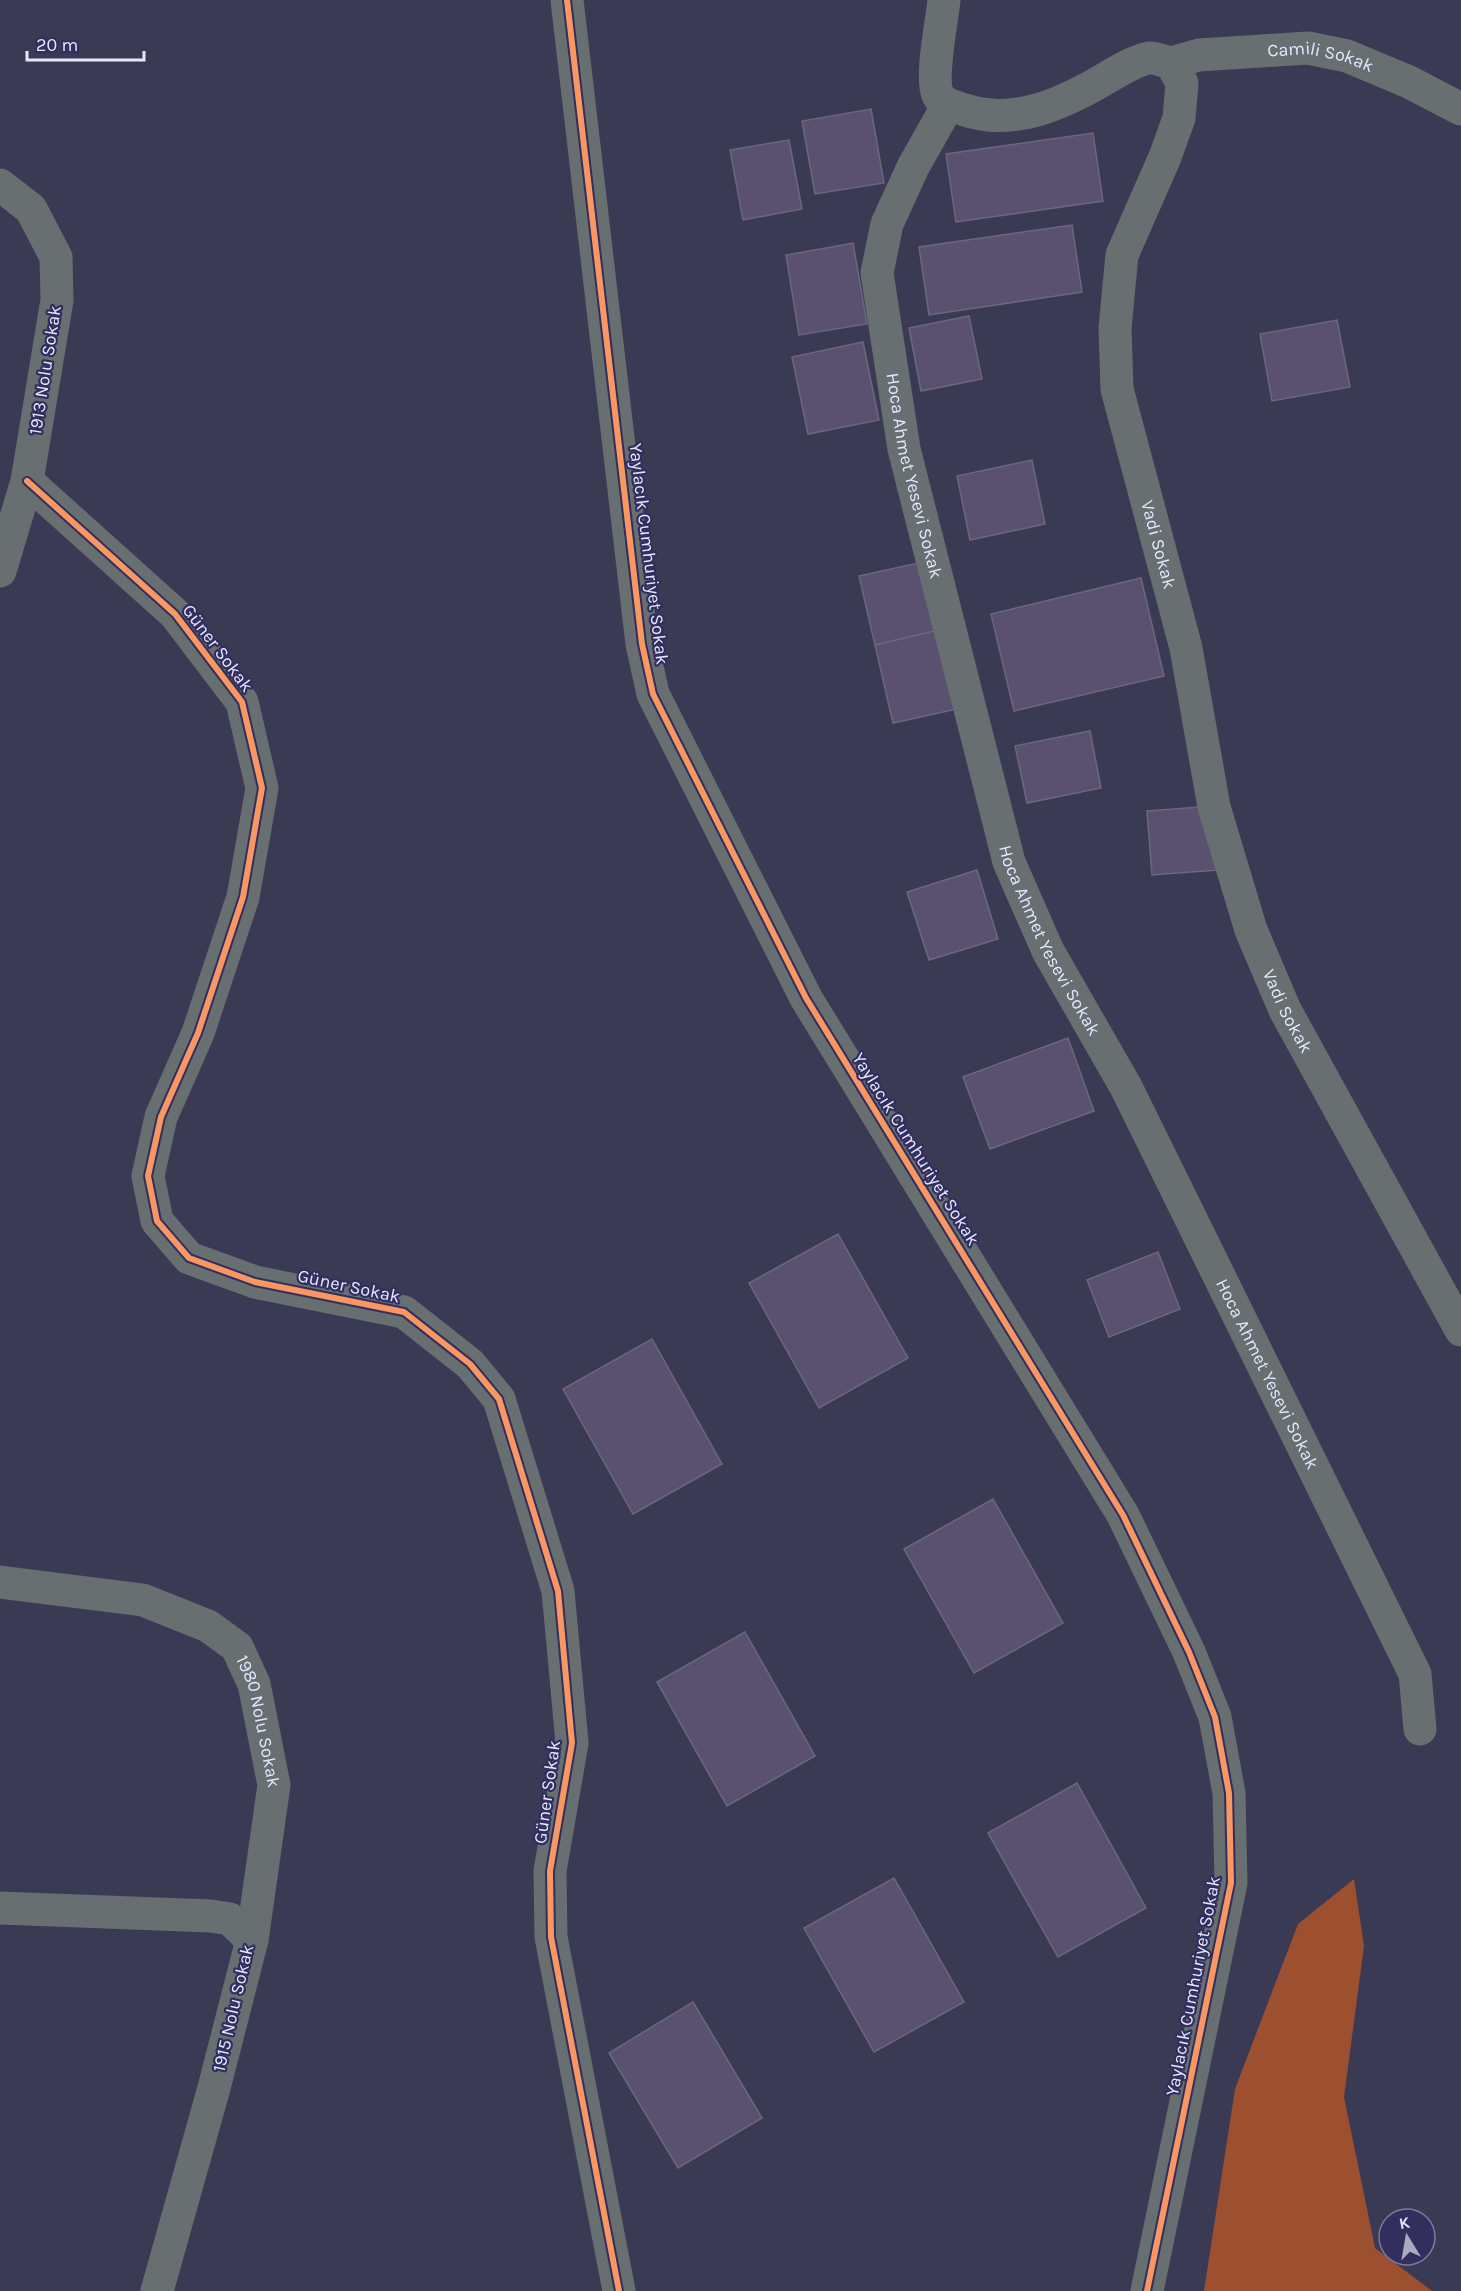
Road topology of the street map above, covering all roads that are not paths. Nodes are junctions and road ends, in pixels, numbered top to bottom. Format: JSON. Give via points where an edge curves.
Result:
{"nodes":[{"id":1,"x":567,"y":0,"type":"edge"},
{"id":2,"x":944,"y":0,"type":"edge"},
{"id":3,"x":1171,"y":63,"type":"junction"},
{"id":4,"x":948,"y":105,"type":"junction"},
{"id":5,"x":1461,"y":109,"type":"edge"},
{"id":6,"x":0,"y":185,"type":"edge"},
{"id":7,"x":27,"y":481,"type":"junction"},
{"id":8,"x":0,"y":571,"type":"edge"},
{"id":9,"x":1461,"y":1330,"type":"edge"},
{"id":10,"x":0,"y":1582,"type":"edge"},
{"id":11,"x":1420,"y":1729,"type":"dead end"},
{"id":12,"x":0,"y":1908,"type":"edge"},
{"id":13,"x":252,"y":1940,"type":"junction"},
{"id":14,"x":157,"y":2291,"type":"edge"},
{"id":15,"x":619,"y":2291,"type":"edge"},
{"id":16,"x":1147,"y":2291,"type":"edge"}],
"edges":[{"from":1,"to":16,"type":"street","name":"Yaylacık Cumhuriyet Sokak","via":[[642,644],[653,694],[806,998],[1123,1515],[1189,1652],[1215,1717],[1229,1793],[1231,1883]]},
{"from":2,"to":4,"type":"street","via":[[934,79],[938,96]]},
{"from":3,"to":4,"type":"street","via":[[1150,58],[1075,96],[1043,109],[1009,116],[982,116]]},
{"from":3,"to":5,"type":"street","name":"Camili Sokak","via":[[1199,55],[1308,48],[1347,56]]},
{"from":3,"to":9,"type":"street","name":"Vadi Sokak","via":[[1182,83],[1179,118],[1122,255],[1115,328],[1117,389],[1186,648],[1214,807],[1251,930],[1285,1010]]},
{"from":4,"to":11,"type":"street","name":"Hoca Ahmet Yesevi Sokak","via":[[887,224],[877,273],[904,449],[1009,862],[1048,951],[1126,1087],[1415,1674]]},
{"from":6,"to":7,"type":"street","name":"1913 Nolu Sokak","via":[[31,209],[56,257],[57,300]]},
{"from":7,"to":8,"type":"street","name":"1913 Nolu Sokak"},
{"from":7,"to":15,"type":"street","name":"Güner Sokak","via":[[175,614],[242,702],[262,788],[243,897],[198,1033],[161,1118],[148,1176],[157,1221],[189,1258],[255,1282],[404,1312],[470,1364],[499,1399],[558,1591],[572,1743],[550,1871],[550,1937]]},
{"from":10,"to":13,"type":"street","name":"1980 Nolu Sokak","via":[[143,1600],[208,1626],[237,1647],[254,1684],[274,1785]]},
{"from":12,"to":13,"type":"street","name":"1915 Nolu Sokak","via":[[211,1916],[230,1919]]},
{"from":13,"to":14,"type":"street","name":"1915 Nolu Sokak"}]}
